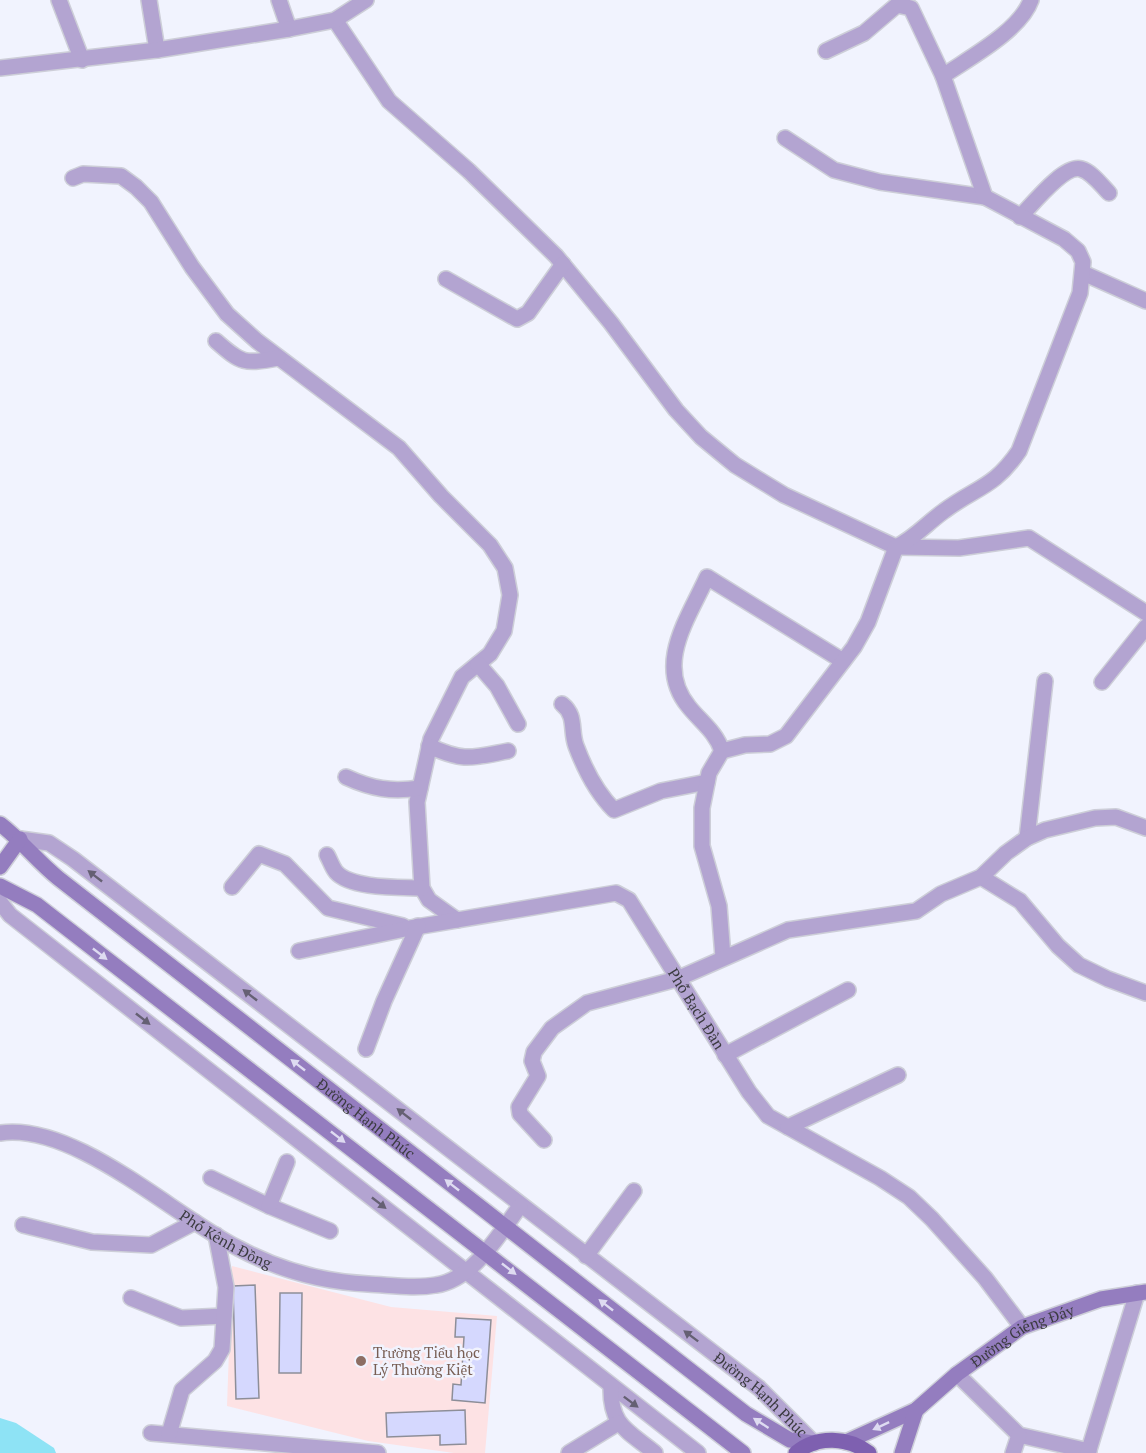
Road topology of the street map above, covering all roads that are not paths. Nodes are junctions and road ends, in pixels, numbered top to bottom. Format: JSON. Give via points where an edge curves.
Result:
{"nodes":[{"id":1,"x":59,"y":0,"type":"edge"},
{"id":2,"x":149,"y":0,"type":"edge"},
{"id":3,"x":279,"y":0,"type":"edge"},
{"id":4,"x":366,"y":0,"type":"edge"},
{"id":5,"x":1031,"y":0,"type":"edge"},
{"id":6,"x":335,"y":20,"type":"junction"},
{"id":7,"x":289,"y":29,"type":"junction"},
{"id":8,"x":158,"y":50,"type":"junction"},
{"id":9,"x":826,"y":51,"type":"dead end"},
{"id":10,"x":82,"y":60,"type":"junction"},
{"id":11,"x":0,"y":68,"type":"edge"},
{"id":12,"x":943,"y":76,"type":"junction"},
{"id":13,"x":785,"y":138,"type":"dead end"},
{"id":14,"x":73,"y":178,"type":"dead end"},
{"id":15,"x":1109,"y":193,"type":"dead end"},
{"id":16,"x":986,"y":197,"type":"junction"},
{"id":17,"x":1020,"y":217,"type":"junction"},
{"id":18,"x":563,"y":264,"type":"junction"},
{"id":19,"x":1083,"y":273,"type":"junction"},
{"id":20,"x":446,"y":279,"type":"dead end"},
{"id":21,"x":1146,"y":301,"type":"edge"},
{"id":22,"x":216,"y":341,"type":"dead end"},
{"id":23,"x":278,"y":358,"type":"junction"},
{"id":24,"x":896,"y":547,"type":"junction"},
{"id":25,"x":1146,"y":614,"type":"edge"},
{"id":26,"x":1146,"y":627,"type":"edge"},
{"id":27,"x":843,"y":660,"type":"junction"},
{"id":28,"x":478,"y":664,"type":"junction"},
{"id":29,"x":1045,"y":681,"type":"dead end"},
{"id":30,"x":1102,"y":682,"type":"dead end"},
{"id":31,"x":562,"y":704,"type":"dead end"},
{"id":32,"x":518,"y":724,"type":"dead end"},
{"id":33,"x":429,"y":746,"type":"junction"},
{"id":34,"x":508,"y":751,"type":"dead end"},
{"id":35,"x":722,"y":751,"type":"junction"},
{"id":36,"x":346,"y":777,"type":"dead end"},
{"id":37,"x":707,"y":782,"type":"junction"},
{"id":38,"x":420,"y":788,"type":"junction"},
{"id":39,"x":0,"y":824,"type":"edge"},
{"id":40,"x":1146,"y":828,"type":"edge"},
{"id":41,"x":1027,"y":838,"type":"junction"},
{"id":42,"x":20,"y":839,"type":"junction"},
{"id":43,"x":327,"y":855,"type":"dead end"},
{"id":44,"x":0,"y":867,"type":"edge"},
{"id":45,"x":981,"y":877,"type":"junction"},
{"id":46,"x":0,"y":886,"type":"edge"},
{"id":47,"x":232,"y":887,"type":"dead end"},
{"id":48,"x":422,"y":888,"type":"junction"},
{"id":49,"x":0,"y":903,"type":"edge"},
{"id":50,"x":457,"y":920,"type":"junction"},
{"id":51,"x":414,"y":927,"type":"junction"},
{"id":52,"x":299,"y":951,"type":"dead end"},
{"id":53,"x":723,"y":957,"type":"junction"},
{"id":54,"x":677,"y":979,"type":"junction"},
{"id":55,"x":848,"y":990,"type":"dead end"},
{"id":56,"x":1146,"y":993,"type":"edge"},
{"id":57,"x":366,"y":1049,"type":"dead end"},
{"id":58,"x":725,"y":1055,"type":"junction"},
{"id":59,"x":898,"y":1075,"type":"dead end"},
{"id":60,"x":788,"y":1127,"type":"junction"},
{"id":61,"x":0,"y":1133,"type":"edge"},
{"id":62,"x":544,"y":1140,"type":"dead end"},
{"id":63,"x":287,"y":1162,"type":"dead end"},
{"id":64,"x":211,"y":1178,"type":"dead end"},
{"id":65,"x":634,"y":1191,"type":"dead end"},
{"id":66,"x":269,"y":1206,"type":"junction"},
{"id":67,"x":520,"y":1206,"type":"junction"},
{"id":68,"x":195,"y":1222,"type":"junction"},
{"id":69,"x":23,"y":1225,"type":"dead end"},
{"id":70,"x":505,"y":1227,"type":"junction"},
{"id":71,"x":330,"y":1231,"type":"dead end"},
{"id":72,"x":216,"y":1235,"type":"junction"},
{"id":73,"x":485,"y":1251,"type":"junction"},
{"id":74,"x":586,"y":1256,"type":"junction"},
{"id":75,"x":466,"y":1271,"type":"junction"},
{"id":76,"x":1141,"y":1293,"type":"edge"},
{"id":77,"x":131,"y":1298,"type":"dead end"},
{"id":78,"x":225,"y":1316,"type":"junction"},
{"id":79,"x":1022,"y":1328,"type":"junction"},
{"id":80,"x":957,"y":1374,"type":"junction"},
{"id":81,"x":610,"y":1386,"type":"junction"},
{"id":82,"x":916,"y":1410,"type":"junction"},
{"id":83,"x":618,"y":1423,"type":"junction"},
{"id":84,"x":151,"y":1433,"type":"dead end"},
{"id":85,"x":169,"y":1434,"type":"junction"},
{"id":86,"x":1019,"y":1435,"type":"junction"},
{"id":87,"x":846,"y":1442,"type":"junction"},
{"id":88,"x":814,"y":1443,"type":"junction"},
{"id":89,"x":1088,"y":1452,"type":"edge"},
{"id":90,"x":378,"y":1453,"type":"edge"},
{"id":91,"x":569,"y":1453,"type":"edge"},
{"id":92,"x":655,"y":1453,"type":"edge"},
{"id":93,"x":698,"y":1453,"type":"edge"},
{"id":94,"x":743,"y":1453,"type":"edge"},
{"id":95,"x":796,"y":1453,"type":"edge"},
{"id":96,"x":869,"y":1453,"type":"edge"},
{"id":97,"x":902,"y":1453,"type":"edge"},
{"id":98,"x":1013,"y":1453,"type":"edge"}],
"edges":[{"from":1,"to":10,"type":"street"},
{"from":2,"to":8,"type":"street"},
{"from":3,"to":7,"type":"street"},
{"from":4,"to":6,"type":"street"},
{"from":5,"to":12,"type":"street","via":[[1025,12],[1001,35]]},
{"from":6,"to":7,"type":"street"},
{"from":6,"to":18,"type":"street","via":[[389,101],[469,171]]},
{"from":7,"to":8,"type":"street"},
{"from":8,"to":10,"type":"street"},
{"from":9,"to":12,"type":"street","via":[[864,33],[897,5],[905,4],[911,8]]},
{"from":10,"to":11,"type":"street"},
{"from":12,"to":16,"type":"street"},
{"from":13,"to":16,"type":"street","via":[[834,170],[889,184]]},
{"from":14,"to":23,"type":"street","via":[[83,174],[121,176],[136,187],[151,202],[221,307]]},
{"from":15,"to":17,"type":"street","via":[[1089,173],[1072,169],[1062,174]]},
{"from":16,"to":17,"type":"street"},
{"from":17,"to":19,"type":"street","via":[[1073,246],[1083,262]]},
{"from":18,"to":20,"type":"street","via":[[528,313],[518,319]]},
{"from":18,"to":24,"type":"street","via":[[675,410],[717,450],[770,487]]},
{"from":19,"to":21,"type":"street"},
{"from":19,"to":24,"type":"street","via":[[1076,303],[1019,451],[1010,465],[987,486],[942,512],[911,540]]},
{"from":22,"to":23,"type":"street","via":[[249,363]]},
{"from":23,"to":28,"type":"street","via":[[389,440],[499,556],[509,581],[508,615],[498,644]]},
{"from":24,"to":25,"type":"street","via":[[958,548],[1029,538]]},
{"from":24,"to":27,"type":"street","via":[[868,622]]},
{"from":26,"to":30,"type":"street"},
{"from":27,"to":35,"type":"street","via":[[786,736],[770,744]]},
{"from":27,"to":35,"type":"street","via":[[707,577],[676,648],[672,670],[681,696],[714,734]]},
{"from":28,"to":32,"type":"street","via":[[497,686]]},
{"from":28,"to":33,"type":"street","via":[[462,676]]},
{"from":29,"to":41,"type":"street"},
{"from":31,"to":37,"type":"street","via":[[573,716],[575,745],[593,785],[614,810],[661,791]]},
{"from":33,"to":34,"type":"street","via":[[466,759]]},
{"from":33,"to":38,"type":"street"},
{"from":35,"to":37,"type":"street"},
{"from":36,"to":38,"type":"street","via":[[393,792]]},
{"from":37,"to":53,"type":"street","via":[[701,818],[702,846],[719,906]]},
{"from":38,"to":48,"type":"street","via":[[417,802]]},
{"from":39,"to":42,"type":"main road","name":"Đường Hạnh Phúc"},
{"from":40,"to":41,"type":"street","via":[[1116,817],[1095,818]]},
{"from":41,"to":45,"type":"street"},
{"from":42,"to":44,"type":"main road"},
{"from":67,"to":42,"type":"street","name":"Đường Hạnh Phúc","one_way":true,"via":[[73,859],[49,843]]},
{"from":70,"to":42,"type":"main road","name":"Đường Hạnh Phúc","one_way":true,"via":[[58,878]]},
{"from":43,"to":48,"type":"street","via":[[336,872],[346,879],[366,885]]},
{"from":45,"to":53,"type":"street","via":[[941,894],[916,911],[788,930]]},
{"from":45,"to":56,"type":"street","via":[[1020,901],[1079,965]]},
{"from":46,"to":73,"type":"main road","one_way":true,"via":[[37,905]]},
{"from":47,"to":51,"type":"street","via":[[259,854],[285,864],[328,908]]},
{"from":48,"to":50,"type":"street","via":[[429,900]]},
{"from":49,"to":75,"type":"street","one_way":true,"via":[[10,915]]},
{"from":50,"to":51,"type":"street","name":"Phố Bạch Đàn"},
{"from":50,"to":54,"type":"street","name":"Phố Bạch Đàn","via":[[616,893],[629,900]]},
{"from":51,"to":52,"type":"street","name":"Phố Bạch Đàn"},
{"from":51,"to":57,"type":"street"},
{"from":53,"to":54,"type":"street"},
{"from":54,"to":58,"type":"street","name":"Phố Bạch Đàn"},
{"from":54,"to":62,"type":"street","via":[[587,1003],[552,1028],[534,1052],[532,1061],[538,1076],[519,1107],[520,1114]]},
{"from":55,"to":58,"type":"street"},
{"from":58,"to":60,"type":"street","name":"Phố Bạch Đàn","via":[[768,1116]]},
{"from":59,"to":60,"type":"street"},
{"from":60,"to":79,"type":"street","name":"Phố Bạch Đàn","via":[[909,1197],[985,1278]]},
{"from":61,"to":68,"type":"street","name":"Phố Kênh Đồng","via":[[11,1131],[52,1139],[83,1152]]},
{"from":63,"to":66,"type":"street"},
{"from":64,"to":66,"type":"street"},
{"from":65,"to":74,"type":"street"},
{"from":66,"to":71,"type":"street"},
{"from":67,"to":70,"type":"street","name":"Phố Kênh Đồng"},
{"from":67,"to":74,"type":"street","name":"Đường Hạnh Phúc"},
{"from":68,"to":69,"type":"street","via":[[151,1245],[92,1242]]},
{"from":68,"to":72,"type":"street","name":"Phố Kênh Đồng"},
{"from":70,"to":73,"type":"street","name":"Phố Kênh Đồng"},
{"from":88,"to":70,"type":"main road","name":"Đường Hạnh Phúc","one_way":true,"via":[[790,1440],[746,1414]]},
{"from":72,"to":75,"type":"street","name":"Phố Kênh Đồng","via":[[282,1269],[337,1283],[439,1285]]},
{"from":72,"to":78,"type":"street","via":[[226,1287]]},
{"from":73,"to":75,"type":"street","name":"Phố Kênh Đồng"},
{"from":73,"to":94,"type":"main road","one_way":true},
{"from":88,"to":74,"type":"street","name":"Đường Hạnh Phúc","one_way":true,"via":[[759,1388]]},
{"from":75,"to":81,"type":"street"},
{"from":76,"to":79,"type":"main road","name":"Đường Giếng Đáy","via":[[1101,1299]]},
{"from":76,"to":89,"type":"street"},
{"from":77,"to":78,"type":"street","via":[[181,1318]]},
{"from":78,"to":85,"type":"street","via":[[222,1349],[215,1361],[182,1390]]},
{"from":79,"to":80,"type":"main road","name":"Đường Giếng Đáy"},
{"from":80,"to":82,"type":"main road","name":"Đường Giếng Đáy"},
{"from":80,"to":86,"type":"street"},
{"from":81,"to":83,"type":"street","via":[[610,1408]]},
{"from":81,"to":93,"type":"street","one_way":true},
{"from":82,"to":87,"type":"main road","name":"Đường Giếng Đáy","one_way":true},
{"from":82,"to":97,"type":"main road"},
{"from":83,"to":91,"type":"street"},
{"from":83,"to":92,"type":"street"},
{"from":84,"to":85,"type":"street"},
{"from":85,"to":90,"type":"street"},
{"from":86,"to":89,"type":"street"},
{"from":86,"to":98,"type":"street"},
{"from":87,"to":88,"type":"main road"},
{"from":87,"to":96,"type":"main road"},
{"from":88,"to":95,"type":"main road"}]}
